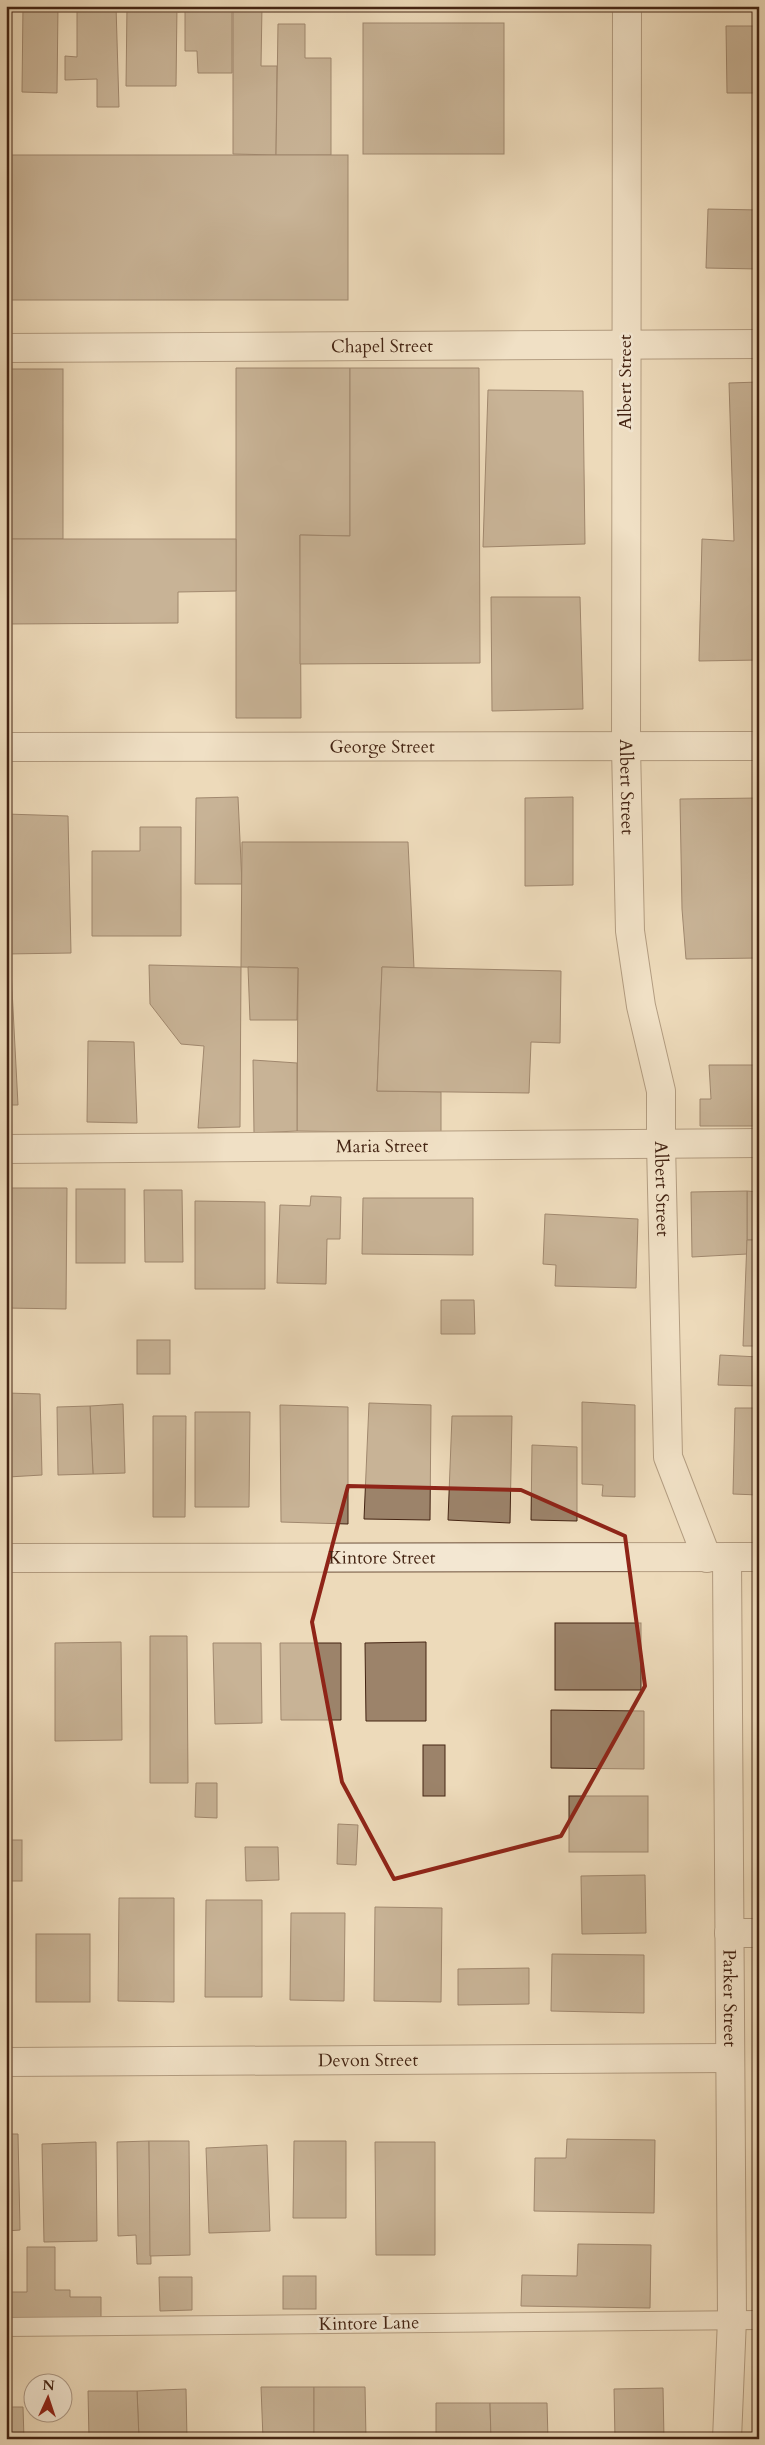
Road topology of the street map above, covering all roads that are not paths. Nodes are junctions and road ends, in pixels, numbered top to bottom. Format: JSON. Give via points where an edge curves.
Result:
{"nodes":[{"id":1,"x":627,"y":6,"type":"edge"},
{"id":2,"x":625,"y":344,"type":"junction"},
{"id":3,"x":759,"y":344,"type":"edge"},
{"id":4,"x":6,"y":348,"type":"edge"},
{"id":5,"x":759,"y":746,"type":"edge"},
{"id":6,"x":6,"y":747,"type":"edge"},
{"id":7,"x":626,"y":747,"type":"junction"},
{"id":8,"x":661,"y":1143,"type":"junction"},
{"id":9,"x":759,"y":1143,"type":"edge"},
{"id":10,"x":6,"y":1149,"type":"edge"},
{"id":11,"x":759,"y":1557,"type":"edge"},
{"id":12,"x":6,"y":1558,"type":"edge"},
{"id":13,"x":717,"y":1558,"type":"junction"},
{"id":14,"x":729,"y":1933,"type":"junction"},
{"id":15,"x":759,"y":1933,"type":"edge"},
{"id":16,"x":730,"y":2058,"type":"junction"},
{"id":17,"x":6,"y":2062,"type":"edge"},
{"id":18,"x":732,"y":2319,"type":"junction"},
{"id":19,"x":759,"y":2320,"type":"edge"},
{"id":20,"x":6,"y":2327,"type":"edge"},
{"id":21,"x":727,"y":2439,"type":"edge"}],
"edges":[{"from":1,"to":2,"type":"street","name":"Albert Street"},
{"from":2,"to":3,"type":"street","name":"Chapel Street"},
{"from":2,"to":4,"type":"street","name":"Chapel Street"},
{"from":2,"to":7,"type":"street","name":"Albert Street"},
{"from":5,"to":7,"type":"street","name":"George Street"},
{"from":6,"to":7,"type":"street","name":"George Street"},
{"from":7,"to":8,"type":"street","name":"Albert Street","via":[[630,931],[641,1006],[661,1090]]},
{"from":8,"to":9,"type":"street","name":"Maria Street"},
{"from":8,"to":10,"type":"street","name":"Maria Street"},
{"from":8,"to":13,"type":"street","name":"Albert Street","via":[[668,1457]]},
{"from":11,"to":13,"type":"street","name":"Kintore Street"},
{"from":12,"to":13,"type":"street","name":"Kintore Street"},
{"from":13,"to":14,"type":"street","name":"Parker Street"},
{"from":14,"to":15,"type":"street"},
{"from":14,"to":16,"type":"street","name":"Parker Street"},
{"from":16,"to":17,"type":"street","name":"Devon Street"},
{"from":16,"to":18,"type":"street","name":"Parker Street"},
{"from":18,"to":19,"type":"lane","name":"Kintore Lane"},
{"from":18,"to":20,"type":"lane","name":"Kintore Lane"},
{"from":18,"to":21,"type":"street","name":"Parker Street"}]}
